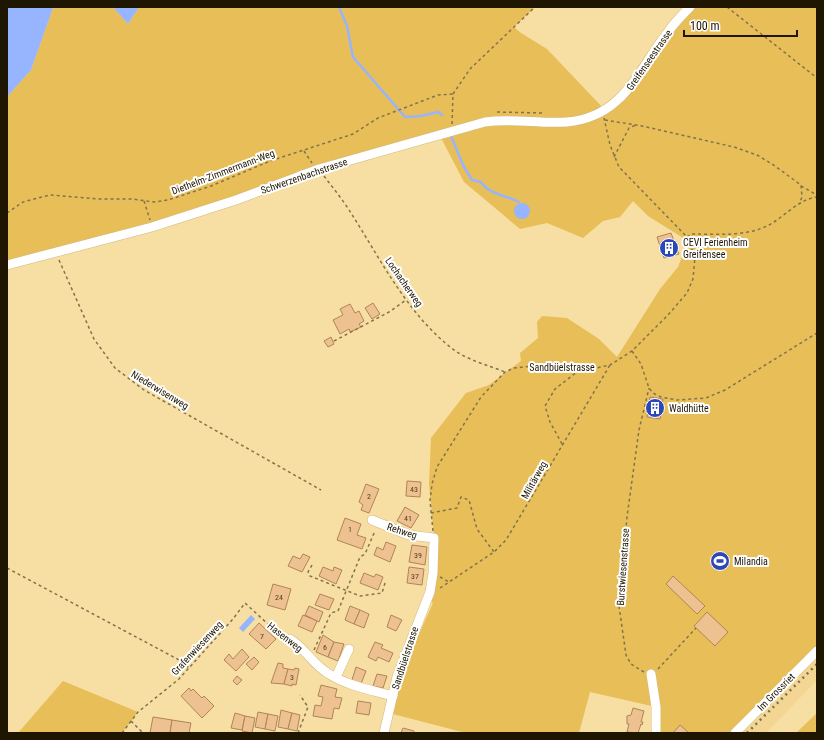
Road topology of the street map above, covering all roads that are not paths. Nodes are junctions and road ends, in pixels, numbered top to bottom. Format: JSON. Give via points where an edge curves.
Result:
{"nodes":[{"id":1,"x":690,"y":7,"type":"edge"},
{"id":2,"x":603,"y":110,"type":"joint"},
{"id":3,"x":7,"y":266,"type":"edge"},
{"id":4,"x":375,"y":522,"type":"road end"},
{"id":5,"x":434,"y":538,"type":"joint"},
{"id":6,"x":290,"y":639,"type":"road end"},
{"id":7,"x":349,"y":649,"type":"dead end"},
{"id":8,"x":817,"y":651,"type":"edge"},
{"id":9,"x":651,"y":674,"type":"road end"},
{"id":10,"x":336,"y":677,"type":"junction"},
{"id":11,"x":393,"y":696,"type":"junction"},
{"id":12,"x":384,"y":733,"type":"edge"},
{"id":13,"x":656,"y":733,"type":"edge"},
{"id":14,"x":735,"y":733,"type":"edge"}],
"edges":[{"from":1,"to":2,"type":"street","name":"Greifenseestrasse","via":[[667,33],[629,90]]},
{"from":2,"to":3,"type":"street","name":"Schwerzenbachstrasse","via":[[568,122],[502,119],[451,125],[222,205],[152,227]]},
{"from":4,"to":5,"type":"street","name":"Rehweg","via":[[409,536]]},
{"from":5,"to":11,"type":"street","name":"Sandbüelstrasse","via":[[430,592],[408,645]]},
{"from":6,"to":10,"type":"street","name":"Hasenweg","via":[[311,660]]},
{"from":7,"to":10,"type":"street"},
{"from":8,"to":14,"type":"street","name":"Im Grossriet"},
{"from":9,"to":13,"type":"street","via":[[656,707]]},
{"from":10,"to":11,"type":"street","name":"Hasenweg"},
{"from":11,"to":12,"type":"street","name":"Sandbüelstrasse"}]}
